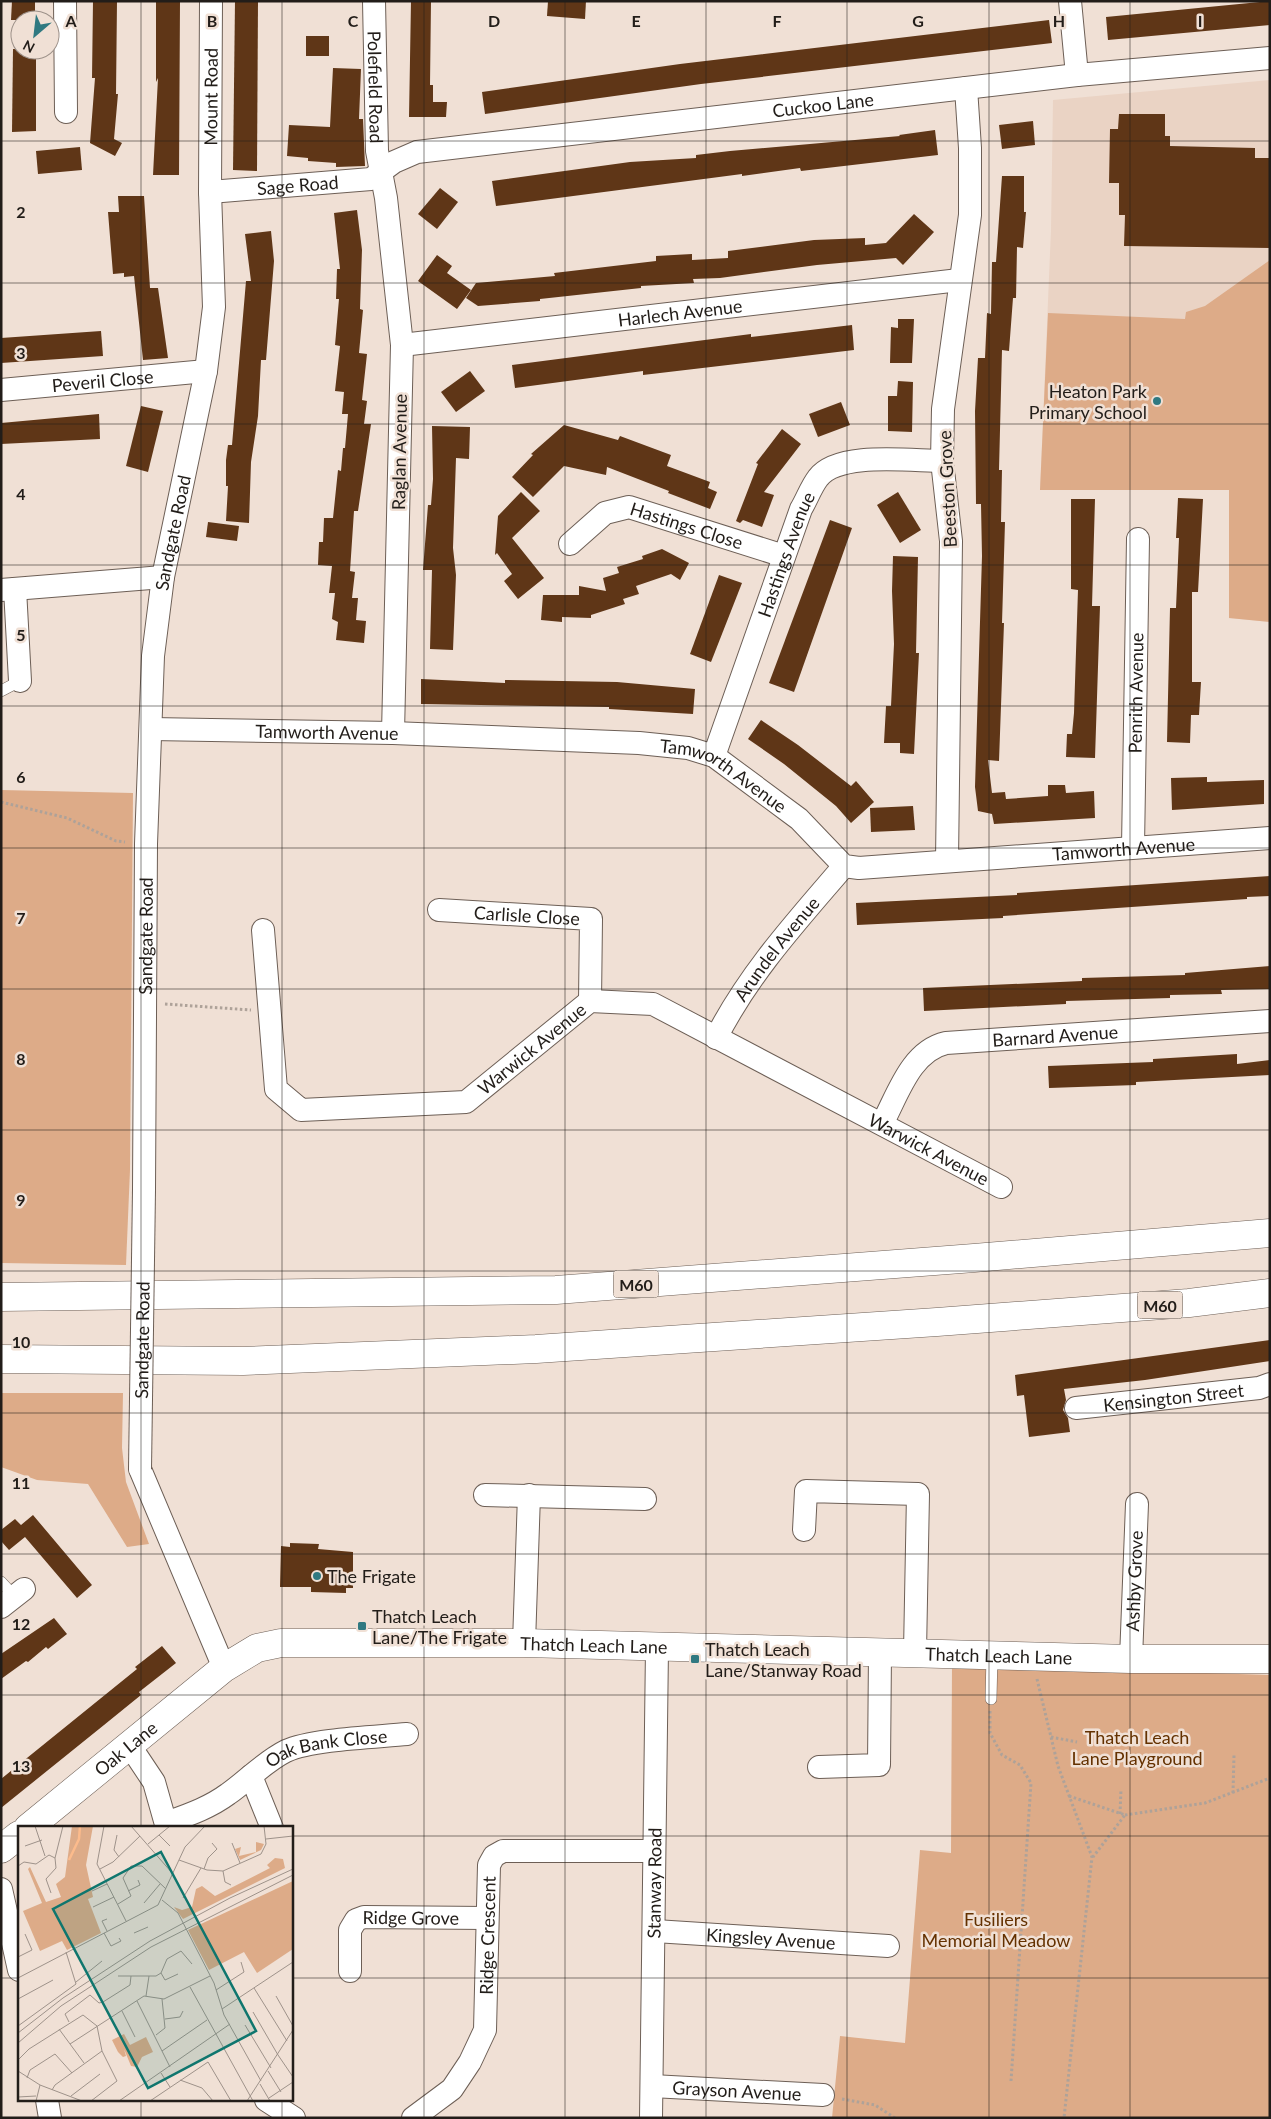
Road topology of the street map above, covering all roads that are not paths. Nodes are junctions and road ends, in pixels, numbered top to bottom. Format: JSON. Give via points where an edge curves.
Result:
{"nodes":[{"id":1,"x":66,"y":1,"type":"edge"},
{"id":2,"x":211,"y":1,"type":"edge"},
{"id":3,"x":374,"y":1,"type":"edge"},
{"id":4,"x":1070,"y":1,"type":"edge"},
{"id":5,"x":1270,"y":58,"type":"edge"},
{"id":6,"x":1077,"y":76,"type":"junction"},
{"id":7,"x":966,"y":88,"type":"junction"},
{"id":8,"x":66,"y":112,"type":"dead end"},
{"id":9,"x":382,"y":172,"type":"junction"},
{"id":10,"x":210,"y":192,"type":"junction"},
{"id":11,"x":959,"y":280,"type":"junction"},
{"id":12,"x":402,"y":345,"type":"junction"},
{"id":13,"x":206,"y":371,"type":"junction"},
{"id":14,"x":1,"y":390,"type":"edge"},
{"id":15,"x":942,"y":461,"type":"junction"},
{"id":16,"x":1138,"y":539,"type":"dead end"},
{"id":17,"x":570,"y":544,"type":"dead end"},
{"id":18,"x":784,"y":556,"type":"junction"},
{"id":19,"x":163,"y":577,"type":"junction"},
{"id":20,"x":8,"y":589,"type":"edge"},
{"id":21,"x":11,"y":686,"type":"edge"},
{"id":22,"x":151,"y":730,"type":"junction"},
{"id":23,"x":393,"y":733,"type":"junction"},
{"id":24,"x":714,"y":756,"type":"junction"},
{"id":25,"x":1270,"y":838,"type":"edge"},
{"id":26,"x":1133,"y":847,"type":"junction"},
{"id":27,"x":947,"y":861,"type":"junction"},
{"id":28,"x":844,"y":866,"type":"junction"},
{"id":29,"x":439,"y":910,"type":"dead end"},
{"id":30,"x":263,"y":930,"type":"dead end"},
{"id":31,"x":590,"y":1001,"type":"junction"},
{"id":32,"x":1270,"y":1021,"type":"edge"},
{"id":33,"x":716,"y":1038,"type":"junction"},
{"id":34,"x":883,"y":1122,"type":"junction"},
{"id":35,"x":1001,"y":1187,"type":"dead end"},
{"id":36,"x":1270,"y":1233,"type":"edge"},
{"id":37,"x":1270,"y":1294,"type":"edge"},
{"id":38,"x":1,"y":1297,"type":"edge"},
{"id":39,"x":1,"y":1359,"type":"edge"},
{"id":40,"x":1270,"y":1384,"type":"edge"},
{"id":41,"x":1076,"y":1408,"type":"dead end"},
{"id":42,"x":485,"y":1495,"type":"dead end"},
{"id":43,"x":529,"y":1495,"type":"junction"},
{"id":44,"x":645,"y":1499,"type":"dead end"},
{"id":45,"x":1137,"y":1504,"type":"dead end"},
{"id":46,"x":804,"y":1530,"type":"dead end"},
{"id":47,"x":524,"y":1643,"type":"junction"},
{"id":48,"x":657,"y":1648,"type":"junction"},
{"id":49,"x":880,"y":1652,"type":"junction"},
{"id":50,"x":915,"y":1652,"type":"junction"},
{"id":51,"x":992,"y":1654,"type":"junction"},
{"id":52,"x":1131,"y":1658,"type":"junction"},
{"id":53,"x":1270,"y":1659,"type":"edge"},
{"id":54,"x":224,"y":1668,"type":"junction"},
{"id":55,"x":991,"y":1699,"type":"road end"},
{"id":56,"x":407,"y":1734,"type":"dead end"},
{"id":57,"x":130,"y":1746,"type":"junction"},
{"id":58,"x":820,"y":1767,"type":"dead end"},
{"id":59,"x":251,"y":1776,"type":"junction"},
{"id":60,"x":167,"y":1825,"type":"edge"},
{"id":61,"x":30,"y":1826,"type":"edge"},
{"id":62,"x":271,"y":1826,"type":"edge"},
{"id":63,"x":18,"y":1836,"type":"edge"},
{"id":64,"x":1,"y":1849,"type":"edge"},
{"id":65,"x":653,"y":1851,"type":"junction"},
{"id":66,"x":1,"y":1889,"type":"edge"},
{"id":67,"x":487,"y":1918,"type":"junction"},
{"id":68,"x":655,"y":1931,"type":"junction"},
{"id":69,"x":888,"y":1946,"type":"dead end"},
{"id":70,"x":18,"y":1966,"type":"edge"},
{"id":71,"x":350,"y":1971,"type":"dead end"},
{"id":72,"x":652,"y":2086,"type":"junction"},
{"id":73,"x":823,"y":2095,"type":"road end"},
{"id":74,"x":47,"y":2102,"type":"edge"},
{"id":75,"x":269,"y":2102,"type":"edge"},
{"id":76,"x":50,"y":2118,"type":"edge"},
{"id":77,"x":294,"y":2118,"type":"edge"},
{"id":78,"x":413,"y":2118,"type":"edge"},
{"id":79,"x":651,"y":2118,"type":"edge"}],
"edges":[{"from":1,"to":8,"type":"street"},
{"from":2,"to":10,"type":"street","name":"Mount Road"},
{"from":3,"to":9,"type":"street","name":"Polefield Road","via":[[376,135]]},
{"from":4,"to":6,"type":"street"},
{"from":5,"to":6,"type":"street","name":"Cuckoo Lane"},
{"from":6,"to":7,"type":"street","name":"Cuckoo Lane"},
{"from":7,"to":9,"type":"street","name":"Cuckoo Lane","via":[[416,152]]},
{"from":7,"to":11,"type":"street","name":"Beeston Grove","via":[[970,215]]},
{"from":9,"to":10,"type":"street","name":"Sage Road","via":[[371,179]]},
{"from":9,"to":12,"type":"street","name":"Raglan Avenue"},
{"from":10,"to":13,"type":"street","name":"Sandgate Road","via":[[214,307]]},
{"from":11,"to":12,"type":"street","name":"Harlech Avenue"},
{"from":11,"to":15,"type":"street","name":"Beeston Grove","via":[[943,409]]},
{"from":12,"to":23,"type":"street","name":"Raglan Avenue"},
{"from":13,"to":14,"type":"street","name":"Peveril Close"},
{"from":13,"to":19,"type":"street","name":"Sandgate Road"},
{"from":15,"to":18,"type":"street","name":"Hastings Avenue","via":[[870,460],[835,465],[819,477],[801,509]]},
{"from":15,"to":27,"type":"street","name":"Beeston Grove","via":[[951,541]]},
{"from":16,"to":26,"type":"street","name":"Penrith Avenue"},
{"from":17,"to":18,"type":"street","name":"Hastings Close","via":[[605,513],[629,507]]},
{"from":18,"to":24,"type":"street","name":"Hastings Avenue"},
{"from":19,"to":20,"type":"street"},
{"from":19,"to":22,"type":"street","name":"Sandgate Road","via":[[153,656]]},
{"from":20,"to":21,"type":"street"},
{"from":22,"to":23,"type":"street","name":"Tamworth Avenue"},
{"from":22,"to":54,"type":"street","name":"Sandgate Road","bridge":true,"via":[[146,844],[140,1469]]},
{"from":23,"to":24,"type":"street","name":"Tamworth Avenue","via":[[639,743],[688,748]]},
{"from":24,"to":28,"type":"street","name":"Tamworth Avenue","via":[[800,819]]},
{"from":25,"to":26,"type":"street","name":"Tamworth Avenue"},
{"from":26,"to":27,"type":"street","name":"Tamworth Avenue"},
{"from":27,"to":28,"type":"street","name":"Tamworth Avenue","via":[[859,868]]},
{"from":28,"to":33,"type":"street","name":"Arundel Avenue","via":[[752,976]]},
{"from":29,"to":31,"type":"street","name":"Carlisle Close","via":[[591,919]]},
{"from":30,"to":31,"type":"street","name":"Warwick Avenue","via":[[276,1089],[301,1110],[466,1102]]},
{"from":31,"to":33,"type":"street","name":"Warwick Avenue","via":[[653,1004]]},
{"from":32,"to":34,"type":"street","name":"Barnard Avenue","via":[[933,1046],[917,1060]]},
{"from":33,"to":34,"type":"street","name":"Warwick Avenue"},
{"from":34,"to":35,"type":"street","name":"Warwick Avenue"},
{"from":36,"to":38,"type":"main road","number":"M60","via":[[556,1290]]},
{"from":37,"to":39,"type":"main road","number":"M60","via":[[937,1322],[536,1349],[243,1361]]},
{"from":40,"to":41,"type":"street","name":"Kensington Street","via":[[1259,1388]]},
{"from":42,"to":43,"type":"street"},
{"from":43,"to":44,"type":"street"},
{"from":43,"to":47,"type":"street"},
{"from":45,"to":52,"type":"street","name":"Ashby Grove"},
{"from":46,"to":50,"type":"street","via":[[806,1491],[918,1494]]},
{"from":47,"to":48,"type":"main road","name":"Thatch Leach Lane"},
{"from":47,"to":54,"type":"main road","name":"Thatch Leach Lane","via":[[281,1643],[257,1648]]},
{"from":48,"to":49,"type":"main road","name":"Thatch Leach Lane"},
{"from":48,"to":65,"type":"street","name":"Stanway Road"},
{"from":49,"to":50,"type":"main road","name":"Thatch Leach Lane"},
{"from":49,"to":58,"type":"street","via":[[879,1765]]},
{"from":50,"to":51,"type":"main road","name":"Thatch Leach Lane"},
{"from":51,"to":52,"type":"main road","name":"Thatch Leach Lane"},
{"from":51,"to":55,"type":"lane"},
{"from":52,"to":53,"type":"main road","name":"Thatch Leach Lane"},
{"from":54,"to":57,"type":"main road","name":"Oak Lane"},
{"from":56,"to":59,"type":"street","name":"Oak Bank Close","via":[[313,1744],[288,1750]]},
{"from":57,"to":60,"type":"street","via":[[154,1782]]},
{"from":57,"to":61,"type":"main road","name":"Oak Lane"},
{"from":59,"to":60,"type":"street","name":"Oak Bank Close","via":[[207,1808]]},
{"from":59,"to":62,"type":"street","name":"Oak Bank Close"},
{"from":63,"to":64,"type":"main road"},
{"from":65,"to":67,"type":"street","name":"Ridge Crescent","via":[[503,1851],[489,1864]]},
{"from":65,"to":68,"type":"street","name":"Stanway Road"},
{"from":66,"to":70,"type":"street"},
{"from":67,"to":71,"type":"street","name":"Ridge Grove","via":[[364,1917],[356,1920],[350,1930]]},
{"from":67,"to":78,"type":"street","name":"Ridge Crescent","via":[[485,2030],[470,2062],[452,2089]]},
{"from":68,"to":69,"type":"street","name":"Kingsley Avenue"},
{"from":68,"to":72,"type":"street","name":"Stanway Road"},
{"from":72,"to":73,"type":"street","name":"Grayson Avenue"},
{"from":72,"to":79,"type":"street","name":"Stanway Road"},
{"from":74,"to":76,"type":"street"},
{"from":75,"to":77,"type":"street"}]}
